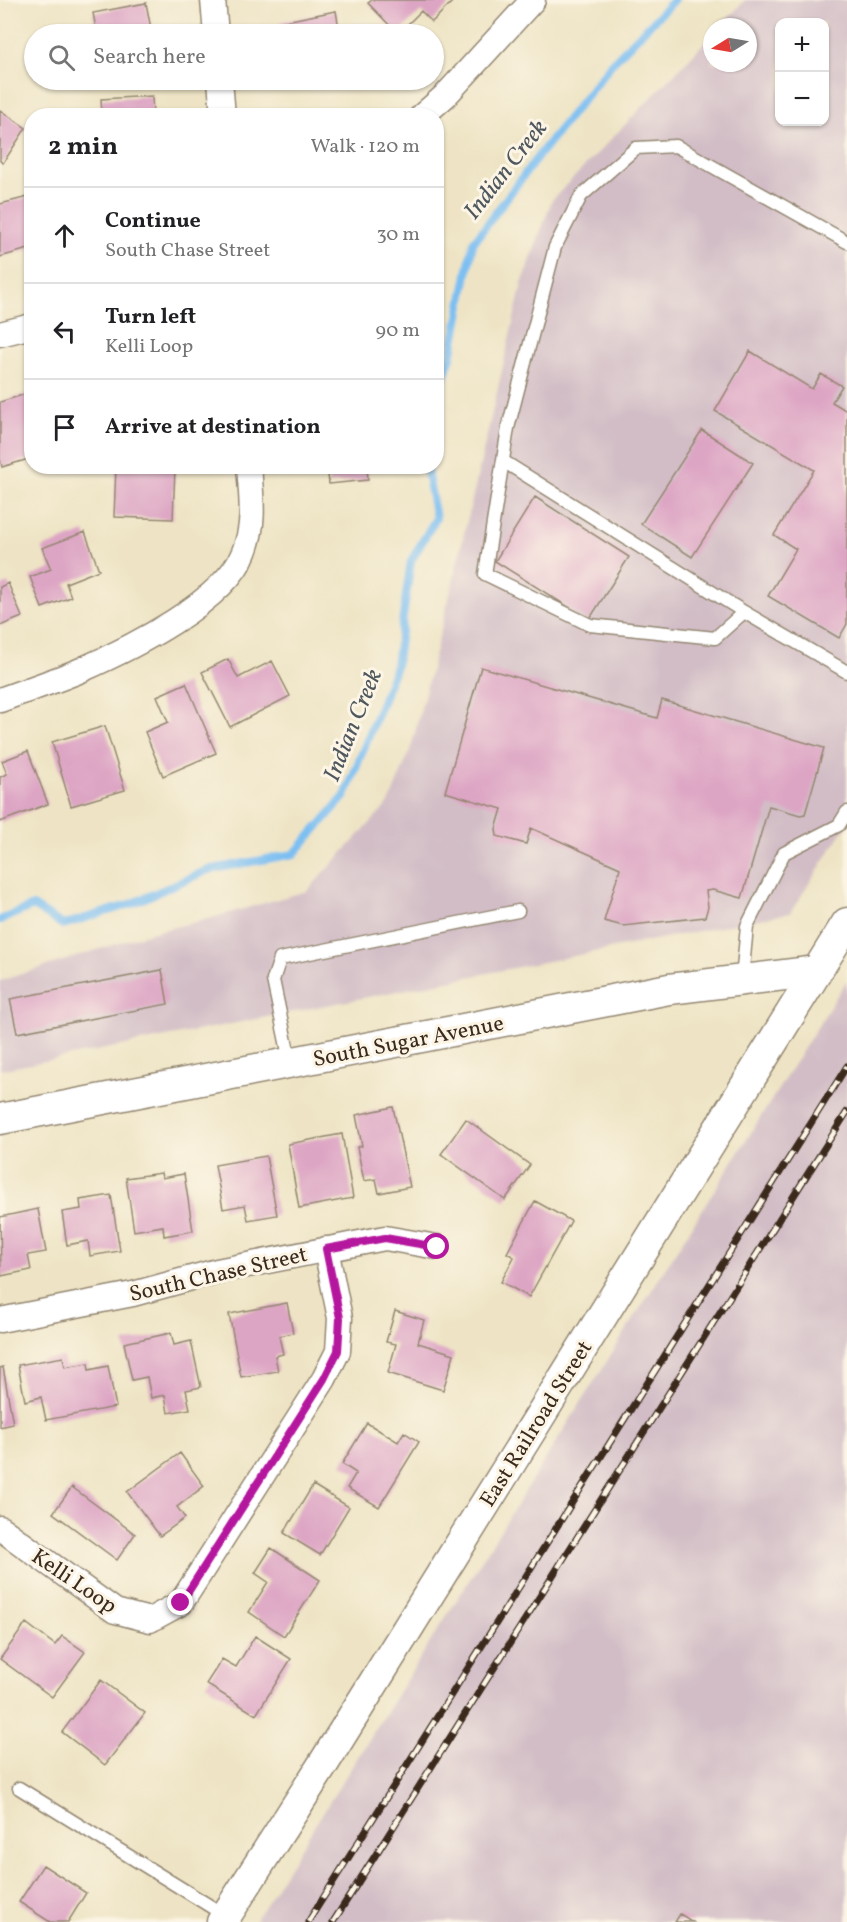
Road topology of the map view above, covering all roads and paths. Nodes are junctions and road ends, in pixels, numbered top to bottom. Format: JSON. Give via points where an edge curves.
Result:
{"nodes":[{"id":1,"x":213,"y":0,"type":"edge"},
{"id":2,"x":533,"y":0,"type":"edge"},
{"id":3,"x":215,"y":24,"type":"edge"},
{"id":4,"x":221,"y":90,"type":"edge"},
{"id":5,"x":223,"y":108,"type":"edge"},
{"id":6,"x":431,"y":108,"type":"edge"},
{"id":7,"x":847,"y":242,"type":"edge"},
{"id":8,"x":24,"y":328,"type":"edge"},
{"id":9,"x":0,"y":334,"type":"edge"},
{"id":10,"x":503,"y":461,"type":"junction"},
{"id":11,"x":249,"y":474,"type":"edge"},
{"id":12,"x":744,"y":612,"type":"junction"},
{"id":13,"x":847,"y":672,"type":"edge"},
{"id":14,"x":0,"y":700,"type":"edge"},
{"id":15,"x":847,"y":812,"type":"edge"},
{"id":16,"x":518,"y":911,"type":"dead end"},
{"id":17,"x":847,"y":923,"type":"edge"},
{"id":18,"x":817,"y":971,"type":"junction"},
{"id":19,"x":742,"y":980,"type":"junction"},
{"id":20,"x":291,"y":1062,"type":"junction"},
{"id":21,"x":0,"y":1119,"type":"edge"},
{"id":22,"x":437,"y":1247,"type":"dead end"},
{"id":23,"x":326,"y":1249,"type":"junction"},
{"id":24,"x":0,"y":1320,"type":"edge"},
{"id":25,"x":0,"y":1528,"type":"edge"},
{"id":26,"x":19,"y":1788,"type":"dead end"},
{"id":27,"x":224,"y":1919,"type":"edge"}],
"edges":[{"from":1,"to":3,"type":"street"},
{"from":2,"to":6,"type":"street"},
{"from":4,"to":5,"type":"street"},
{"from":7,"to":10,"type":"lane","via":[[676,146],[636,148],[581,196],[555,247]]},
{"from":8,"to":9,"type":"street"},
{"from":10,"to":12,"type":"lane"},
{"from":10,"to":12,"type":"lane","via":[[485,574],[590,625],[715,638]]},
{"from":11,"to":14,"type":"street","via":[[252,525],[243,554],[224,583],[194,608],[139,642],[81,670]]},
{"from":12,"to":13,"type":"lane"},
{"from":15,"to":19,"type":"lane","via":[[839,825],[784,853],[747,926]]},
{"from":16,"to":20,"type":"lane","via":[[280,959],[273,980]]},
{"from":17,"to":18,"type":"street","name":"East Railroad Street"},
{"from":18,"to":19,"type":"street","name":"South Sugar Avenue"},
{"from":18,"to":27,"type":"street","name":"East Railroad Street"},
{"from":19,"to":20,"type":"street","name":"South Sugar Avenue","via":[[669,989]]},
{"from":20,"to":21,"type":"street","name":"South Sugar Avenue"},
{"from":22,"to":23,"type":"street","name":"South Chase Street","via":[[385,1238]]},
{"from":23,"to":24,"type":"street","name":"South Chase Street"},
{"from":23,"to":25,"type":"street","name":"Kelli Loop","via":[[340,1318],[338,1351],[181,1603],[150,1620],[115,1611]]},
{"from":26,"to":27,"type":"lane"}]}
